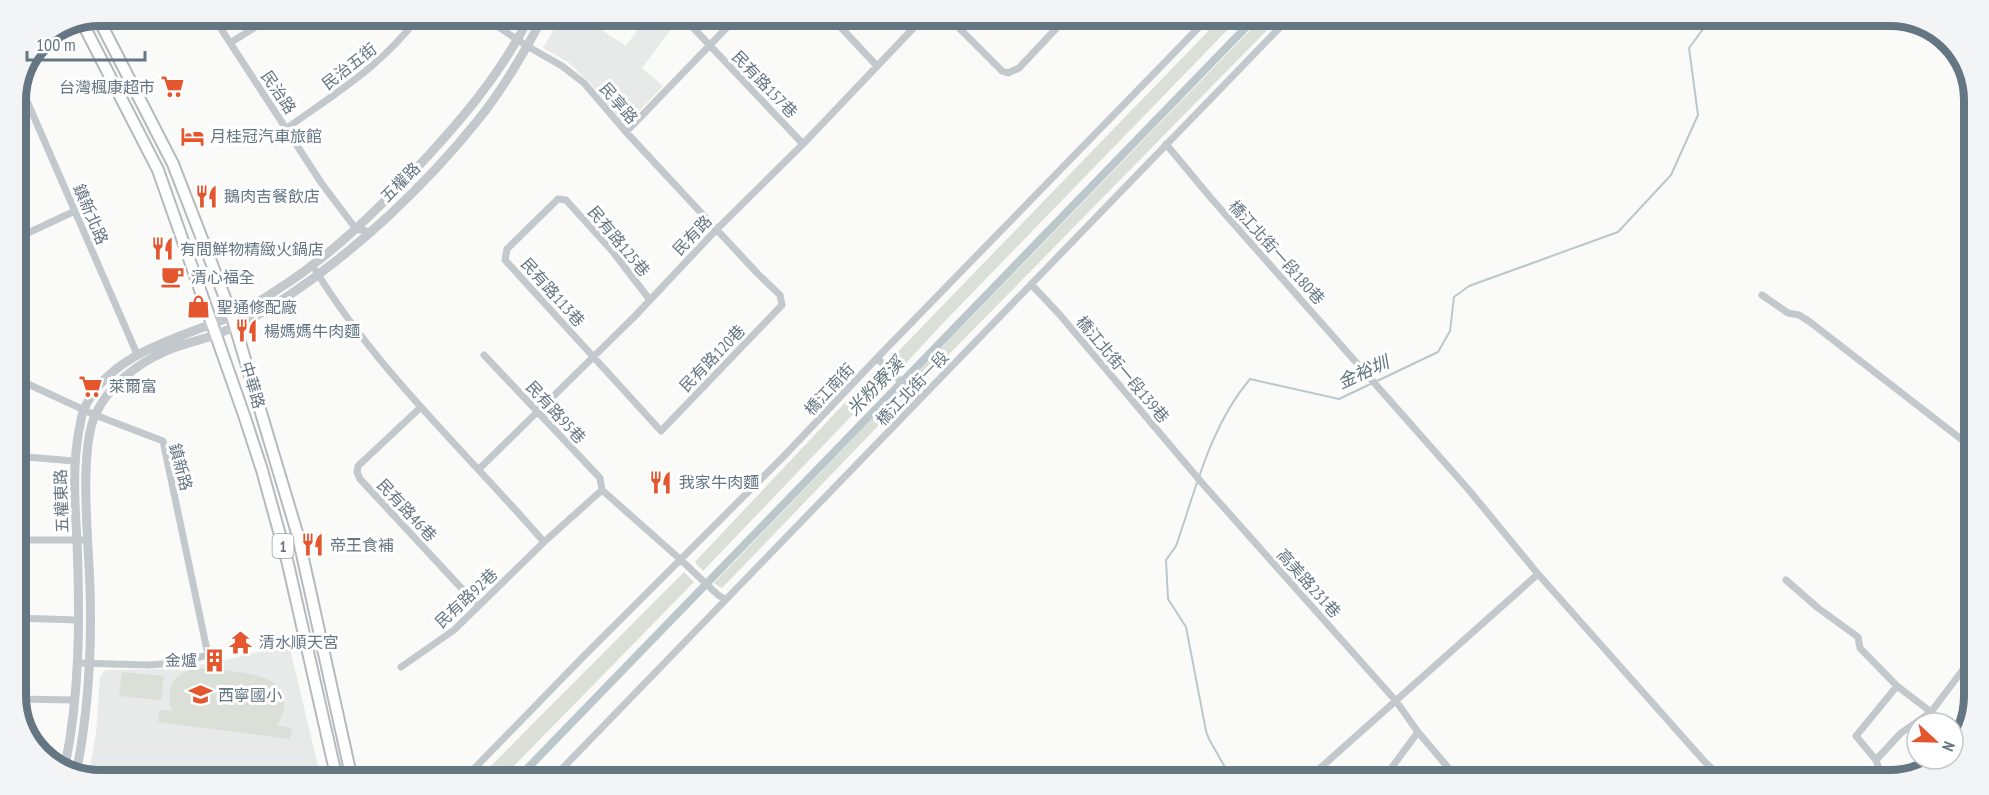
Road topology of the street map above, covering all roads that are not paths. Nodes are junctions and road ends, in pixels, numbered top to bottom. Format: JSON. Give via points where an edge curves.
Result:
{"nodes":[{"id":1,"x":102,"y":25,"type":"edge"},
{"id":2,"x":218,"y":25,"type":"edge"},
{"id":3,"x":259,"y":25,"type":"edge"},
{"id":4,"x":412,"y":25,"type":"edge"},
{"id":5,"x":496,"y":25,"type":"edge"},
{"id":6,"x":526,"y":25,"type":"edge"},
{"id":7,"x":538,"y":25,"type":"edge"},
{"id":8,"x":690,"y":25,"type":"edge"},
{"id":9,"x":730,"y":25,"type":"edge"},
{"id":10,"x":839,"y":25,"type":"edge"},
{"id":11,"x":916,"y":25,"type":"edge"},
{"id":12,"x":957,"y":25,"type":"edge"},
{"id":13,"x":1059,"y":25,"type":"edge"},
{"id":14,"x":1201,"y":25,"type":"edge"},
{"id":15,"x":1282,"y":25,"type":"edge"},
{"id":16,"x":85,"y":27,"type":"edge"},
{"id":17,"x":518,"y":40,"type":"junction"},
{"id":18,"x":230,"y":43,"type":"junction"},
{"id":19,"x":527,"y":46,"type":"junction"},
{"id":20,"x":710,"y":46,"type":"junction"},
{"id":21,"x":877,"y":66,"type":"junction"},
{"id":22,"x":25,"y":97,"type":"edge"},
{"id":23,"x":287,"y":128,"type":"junction"},
{"id":24,"x":626,"y":132,"type":"junction"},
{"id":25,"x":803,"y":144,"type":"junction"},
{"id":26,"x":1166,"y":144,"type":"junction"},
{"id":27,"x":566,"y":200,"type":"joint"},
{"id":28,"x":75,"y":211,"type":"junction"},
{"id":29,"x":356,"y":229,"type":"junction"},
{"id":30,"x":716,"y":230,"type":"junction"},
{"id":31,"x":371,"y":232,"type":"junction"},
{"id":32,"x":25,"y":234,"type":"edge"},
{"id":33,"x":313,"y":266,"type":"junction"},
{"id":34,"x":319,"y":275,"type":"junction"},
{"id":35,"x":1031,"y":284,"type":"junction"},
{"id":36,"x":1762,"y":295,"type":"dead end"},
{"id":37,"x":650,"y":300,"type":"junction"},
{"id":38,"x":233,"y":321,"type":"junction"},
{"id":39,"x":212,"y":323,"type":"junction"},
{"id":40,"x":216,"y":334,"type":"junction"},
{"id":41,"x":136,"y":354,"type":"junction"},
{"id":42,"x":484,"y":355,"type":"dead end"},
{"id":43,"x":593,"y":357,"type":"junction"},
{"id":44,"x":877,"y":358,"type":"junction"},
{"id":45,"x":25,"y":383,"type":"edge"},
{"id":46,"x":919,"y":399,"type":"junction"},
{"id":47,"x":421,"y":406,"type":"junction"},
{"id":48,"x":83,"y":410,"type":"junction"},
{"id":49,"x":537,"y":412,"type":"junction"},
{"id":50,"x":95,"y":416,"type":"junction"},
{"id":51,"x":1964,"y":441,"type":"edge"},
{"id":52,"x":26,"y":457,"type":"edge"},
{"id":53,"x":74,"y":461,"type":"junction"},
{"id":54,"x":479,"y":469,"type":"junction"},
{"id":55,"x":1202,"y":483,"type":"joint"},
{"id":56,"x":602,"y":490,"type":"junction"},
{"id":57,"x":26,"y":540,"type":"edge"},
{"id":58,"x":88,"y":540,"type":"junction"},
{"id":59,"x":77,"y":541,"type":"junction"},
{"id":60,"x":544,"y":542,"type":"junction"},
{"id":61,"x":681,"y":560,"type":"junction"},
{"id":62,"x":1538,"y":574,"type":"junction"},
{"id":63,"x":1786,"y":580,"type":"dead end"},
{"id":64,"x":725,"y":599,"type":"junction"},
{"id":65,"x":478,"y":606,"type":"junction"},
{"id":66,"x":26,"y":618,"type":"edge"},
{"id":67,"x":77,"y":620,"type":"junction"},
{"id":68,"x":78,"y":663,"type":"junction"},
{"id":69,"x":88,"y":663,"type":"junction"},
{"id":70,"x":401,"y":667,"type":"dead end"},
{"id":71,"x":1964,"y":668,"type":"edge"},
{"id":72,"x":1897,"y":686,"type":"junction"},
{"id":73,"x":26,"y":699,"type":"edge"},
{"id":74,"x":74,"y":700,"type":"junction"},
{"id":75,"x":1396,"y":701,"type":"junction"},
{"id":76,"x":1930,"y":711,"type":"edge"},
{"id":77,"x":1932,"y":711,"type":"edge"},
{"id":78,"x":1905,"y":729,"type":"edge"},
{"id":79,"x":1418,"y":732,"type":"junction"},
{"id":80,"x":1876,"y":760,"type":"junction"},
{"id":81,"x":65,"y":761,"type":"edge"},
{"id":82,"x":77,"y":766,"type":"edge"},
{"id":83,"x":1319,"y":769,"type":"edge"},
{"id":84,"x":335,"y":770,"type":"edge"},
{"id":85,"x":350,"y":770,"type":"edge"},
{"id":86,"x":473,"y":770,"type":"edge"},
{"id":87,"x":561,"y":770,"type":"edge"},
{"id":88,"x":1390,"y":770,"type":"edge"},
{"id":89,"x":1450,"y":770,"type":"edge"},
{"id":90,"x":1714,"y":770,"type":"edge"},
{"id":91,"x":1880,"y":770,"type":"edge"}],
"edges":[{"from":1,"to":38,"type":"main road","name":"中華路","number":"1","via":[[173,164]]},
{"from":2,"to":18,"type":"street","name":"民治路"},
{"from":3,"to":18,"type":"street"},
{"from":4,"to":23,"type":"street","name":"民治五街","via":[[370,69]]},
{"from":5,"to":17,"type":"street","name":"民享路"},
{"from":6,"to":17,"type":"street","name":"五權路"},
{"from":7,"to":19,"type":"street","name":"五權路"},
{"from":8,"to":20,"type":"street","name":"民有路157巷"},
{"from":9,"to":20,"type":"street"},
{"from":10,"to":21,"type":"street"},
{"from":11,"to":21,"type":"street","name":"民有路"},
{"from":12,"to":13,"type":"street","via":[[1008,74],[1019,68]]},
{"from":14,"to":44,"type":"street","name":"橋江南街"},
{"from":15,"to":26,"type":"street","name":"橋江北街一段"},
{"from":16,"to":39,"type":"main road","name":"中華路","number":"1","via":[[158,170]]},
{"from":17,"to":19,"type":"street","name":"民享路"},
{"from":17,"to":29,"type":"street","name":"五權路","via":[[486,89],[444,139]]},
{"from":18,"to":23,"type":"street","name":"民治路"},
{"from":19,"to":24,"type":"street","name":"民享路","via":[[584,83]]},
{"from":19,"to":31,"type":"street","name":"五權路","via":[[478,120]]},
{"from":20,"to":24,"type":"street"},
{"from":20,"to":25,"type":"street","name":"民有路157巷"},
{"from":21,"to":25,"type":"street","name":"民有路"},
{"from":22,"to":28,"type":"street","name":"鎮新北路"},
{"from":23,"to":29,"type":"street","name":"民治路"},
{"from":24,"to":30,"type":"street","name":"民享路"},
{"from":25,"to":30,"type":"street","name":"民有路"},
{"from":26,"to":35,"type":"street","name":"橋江北街一段"},
{"from":26,"to":62,"type":"street","name":"橋江北街一段180巷"},
{"from":27,"to":37,"type":"street","name":"民有路125巷"},
{"from":27,"to":43,"type":"street","name":"民有路113巷","via":[[558,199],[507,249],[505,260]]},
{"from":28,"to":32,"type":"street"},
{"from":28,"to":41,"type":"street","name":"鎮新北路"},
{"from":29,"to":31,"type":"street"},
{"from":29,"to":33,"type":"street","name":"五權路"},
{"from":30,"to":37,"type":"street","name":"民有路"},
{"from":30,"to":43,"type":"street","name":"民有路120巷","via":[[780,295],[782,304],[661,431]]},
{"from":31,"to":34,"type":"street","name":"五權路"},
{"from":33,"to":34,"type":"street"},
{"from":33,"to":38,"type":"street","name":"五權路"},
{"from":34,"to":38,"type":"street","name":"五權路","via":[[256,317]]},
{"from":34,"to":47,"type":"street","via":[[363,339]]},
{"from":35,"to":46,"type":"street","name":"橋江北街一段"},
{"from":35,"to":55,"type":"street","name":"橋江北街一段139巷"},
{"from":36,"to":51,"type":"street","via":[[1810,322]]},
{"from":37,"to":43,"type":"street","name":"民有路"},
{"from":38,"to":39,"type":"street","name":"五權東路"},
{"from":38,"to":40,"type":"street","name":"五權東路"},
{"from":38,"to":85,"type":"main road","name":"中華路","number":"1","via":[[298,536]]},
{"from":39,"to":40,"type":"main road","name":"中華路","number":"1"},
{"from":39,"to":41,"type":"street","name":"五權東路"},
{"from":40,"to":50,"type":"street","name":"五權東路","via":[[165,351],[143,363],[116,385]]},
{"from":40,"to":84,"type":"main road","name":"中華路","number":"1","via":[[262,470],[288,564]]},
{"from":41,"to":48,"type":"street","name":"五權東路","via":[[111,373]]},
{"from":42,"to":49,"type":"street","name":"民有路95巷"},
{"from":43,"to":49,"type":"street","name":"民有路"},
{"from":44,"to":46,"type":"street"},
{"from":44,"to":61,"type":"street","name":"橋江南街"},
{"from":45,"to":48,"type":"street","name":"鎮新路"},
{"from":46,"to":64,"type":"street","name":"橋江北街一段"},
{"from":47,"to":54,"type":"street"},
{"from":47,"to":65,"type":"street","name":"民有路46巷","via":[[358,466],[357,472]]},
{"from":48,"to":50,"type":"street","name":"鎮新路"},
{"from":48,"to":53,"type":"street","name":"五權東路"},
{"from":49,"to":54,"type":"street","name":"民有路"},
{"from":49,"to":56,"type":"street","name":"民有路95巷","via":[[600,478]]},
{"from":50,"to":58,"type":"street","name":"五權東路","via":[[86,477]]},
{"from":50,"to":69,"type":"street","name":"鎮新路","via":[[163,441],[208,655],[148,665]]},
{"from":52,"to":53,"type":"street"},
{"from":53,"to":59,"type":"street","name":"五權東路"},
{"from":54,"to":60,"type":"street"},
{"from":55,"to":75,"type":"street","name":"高美路231巷"},
{"from":56,"to":60,"type":"street","name":"民有路92巷"},
{"from":56,"to":61,"type":"street","name":"民有路95巷"},
{"from":57,"to":59,"type":"street"},
{"from":58,"to":59,"type":"street"},
{"from":58,"to":69,"type":"street","name":"五權東路"},
{"from":59,"to":67,"type":"street","name":"五權東路"},
{"from":60,"to":65,"type":"street","name":"民有路92巷"},
{"from":61,"to":64,"type":"street","name":"民有路95巷"},
{"from":61,"to":86,"type":"street","name":"橋江南街"},
{"from":62,"to":75,"type":"street"},
{"from":62,"to":90,"type":"street","name":"橋江北街一段180巷"},
{"from":63,"to":72,"type":"street","via":[[1858,637],[1860,648]]},
{"from":64,"to":87,"type":"street","name":"橋江北街一段"},
{"from":65,"to":70,"type":"street","name":"民有路92巷","via":[[454,630]]},
{"from":66,"to":67,"type":"street"},
{"from":67,"to":68,"type":"street","name":"五權東路"},
{"from":68,"to":69,"type":"street"},
{"from":68,"to":74,"type":"street","name":"五權東路"},
{"from":69,"to":82,"type":"street","name":"五權東路","via":[[85,726]]},
{"from":71,"to":77,"type":"street"},
{"from":72,"to":76,"type":"street"},
{"from":72,"to":80,"type":"street","via":[[1856,736]]},
{"from":73,"to":74,"type":"street"},
{"from":74,"to":81,"type":"street","name":"五權東路"},
{"from":75,"to":79,"type":"street","name":"高美路231巷"},
{"from":75,"to":83,"type":"street"},
{"from":78,"to":80,"type":"street"},
{"from":79,"to":88,"type":"street"},
{"from":79,"to":89,"type":"street","name":"高美路231巷"},
{"from":80,"to":91,"type":"street"}]}
